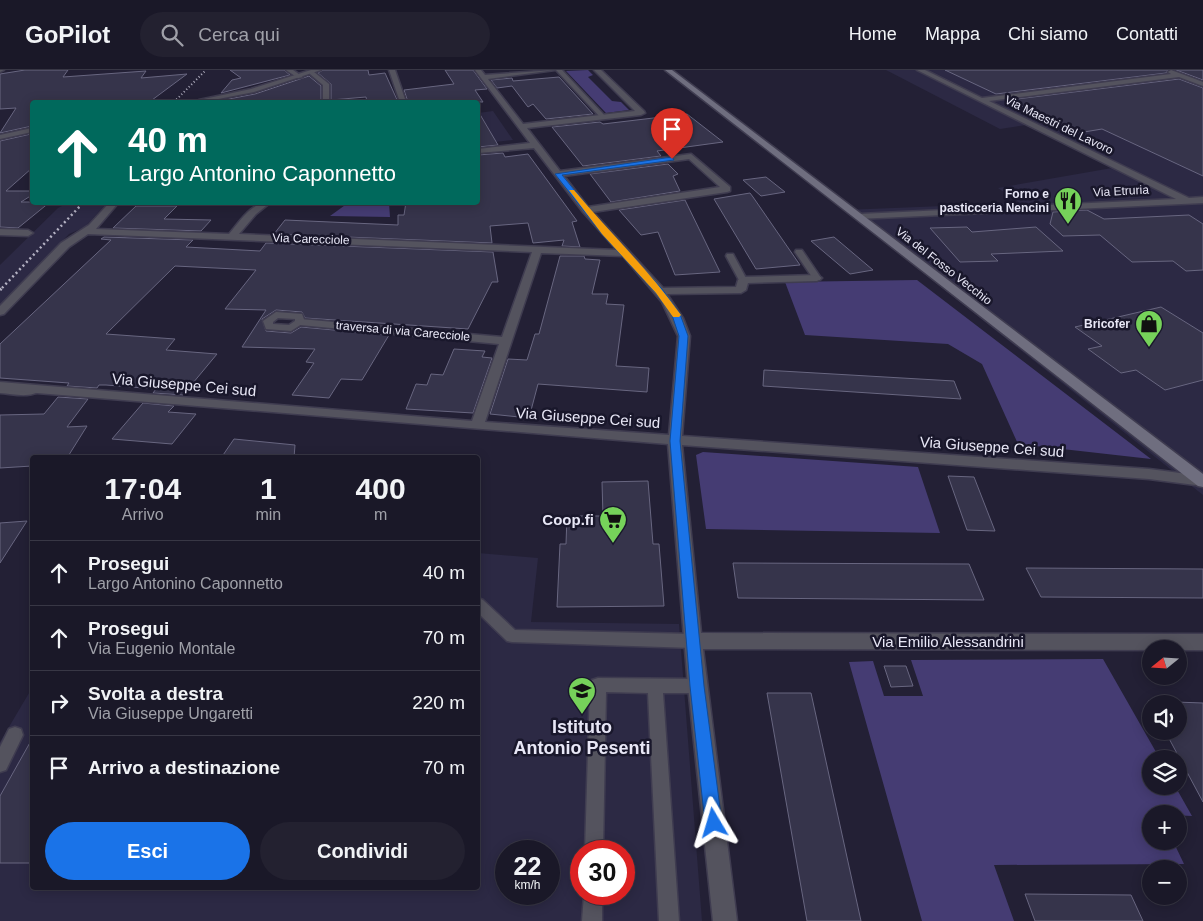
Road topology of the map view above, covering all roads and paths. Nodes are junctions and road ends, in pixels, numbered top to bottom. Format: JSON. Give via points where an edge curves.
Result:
{"nodes":[{"id":1,"x":289,"y":70,"type":"edge"},
{"id":2,"x":392,"y":70,"type":"edge"},
{"id":3,"x":552,"y":70,"type":"edge"},
{"id":4,"x":559,"y":70,"type":"edge"},
{"id":5,"x":598,"y":70,"type":"edge"},
{"id":6,"x":668,"y":70,"type":"edge"},
{"id":7,"x":920,"y":70,"type":"edge"},
{"id":8,"x":1165,"y":70,"type":"edge"},
{"id":9,"x":315,"y":71,"type":"edge"},
{"id":10,"x":481,"y":73,"type":"edge"},
{"id":11,"x":1136,"y":73,"type":"dead end"},
{"id":12,"x":1180,"y":75,"type":"junction"},
{"id":13,"x":300,"y":77,"type":"junction"},
{"id":14,"x":1152,"y":79,"type":"junction"},
{"id":15,"x":1203,"y":84,"type":"edge"},
{"id":16,"x":203,"y":100,"type":"dead end"},
{"id":17,"x":326,"y":100,"type":"edge"},
{"id":18,"x":402,"y":100,"type":"edge"},
{"id":19,"x":982,"y":100,"type":"junction"},
{"id":20,"x":603,"y":117,"type":"junction"},
{"id":21,"x":522,"y":126,"type":"junction"},
{"id":22,"x":30,"y":130,"type":"edge"},
{"id":23,"x":0,"y":137,"type":"edge"},
{"id":24,"x":535,"y":145,"type":"junction"},
{"id":25,"x":480,"y":151,"type":"edge"},
{"id":26,"x":558,"y":174,"type":"junction"},
{"id":27,"x":1187,"y":200,"type":"junction"},
{"id":28,"x":1203,"y":200,"type":"edge"},
{"id":29,"x":112,"y":205,"type":"edge"},
{"id":30,"x":263,"y":205,"type":"edge"},
{"id":31,"x":586,"y":210,"type":"junction"},
{"id":32,"x":860,"y":217,"type":"junction"},
{"id":33,"x":85,"y":231,"type":"junction"},
{"id":34,"x":0,"y":232,"type":"edge"},
{"id":35,"x":28,"y":233,"type":"dead end"},
{"id":36,"x":232,"y":236,"type":"junction"},
{"id":37,"x":537,"y":251,"type":"junction"},
{"id":38,"x":799,"y":252,"type":"dead end"},
{"id":39,"x":624,"y":253,"type":"junction"},
{"id":40,"x":730,"y":256,"type":"dead end"},
{"id":41,"x":817,"y":278,"type":"joint"},
{"id":42,"x":743,"y":280,"type":"junction"},
{"id":43,"x":659,"y":291,"type":"junction"},
{"id":44,"x":0,"y":312,"type":"edge"},
{"id":45,"x":300,"y":322,"type":"dead end"},
{"id":46,"x":506,"y":341,"type":"junction"},
{"id":47,"x":0,"y":386,"type":"edge"},
{"id":48,"x":37,"y":389,"type":"junction"},
{"id":49,"x":0,"y":390,"type":"edge"},
{"id":50,"x":477,"y":426,"type":"junction"},
{"id":51,"x":675,"y":441,"type":"junction"},
{"id":52,"x":1202,"y":481,"type":"edge"},
{"id":53,"x":480,"y":606,"type":"edge"},
{"id":54,"x":693,"y":641,"type":"junction"},
{"id":55,"x":1203,"y":642,"type":"edge"},
{"id":56,"x":655,"y":685,"type":"junction"},
{"id":57,"x":697,"y":686,"type":"junction"},
{"id":58,"x":16,"y":735,"type":"dead end"},
{"id":59,"x":0,"y":764,"type":"edge"},
{"id":60,"x":594,"y":840,"type":"edge"},
{"id":61,"x":593,"y":905,"type":"edge"},
{"id":62,"x":592,"y":921,"type":"edge"},
{"id":63,"x":670,"y":921,"type":"edge"},
{"id":64,"x":725,"y":921,"type":"edge"}],
"edges":[{"from":1,"to":13,"type":"lane"},
{"from":2,"to":18,"type":"lane"},
{"from":3,"to":10,"type":"street"},
{"from":4,"to":20,"type":"lane"},
{"from":5,"to":20,"type":"street","via":[[641,113]]},
{"from":6,"to":32,"type":"street","name":"Via del Fosso Vecchio"},
{"from":7,"to":19,"type":"street","name":"Via Maestri del Lavoro"},
{"from":8,"to":12,"type":"street"},
{"from":9,"to":13,"type":"street"},
{"from":9,"to":17,"type":"lane","via":[[326,84]]},
{"from":10,"to":21,"type":"street"},
{"from":11,"to":14,"type":"street"},
{"from":12,"to":14,"type":"street"},
{"from":12,"to":15,"type":"street"},
{"from":13,"to":16,"type":"street","via":[[252,91]]},
{"from":14,"to":19,"type":"street"},
{"from":19,"to":27,"type":"street","name":"Via Maestri del Lavoro"},
{"from":20,"to":21,"type":"street"},
{"from":21,"to":24,"type":"street"},
{"from":22,"to":23,"type":"street"},
{"from":24,"to":25,"type":"street"},
{"from":24,"to":26,"type":"street"},
{"from":26,"to":31,"type":"street"},
{"from":26,"to":31,"type":"street","via":[[691,156],[727,189]]},
{"from":27,"to":28,"type":"street","name":"Via Etruria"},
{"from":27,"to":32,"type":"street","name":"Via Etruria"},
{"from":29,"to":33,"type":"street"},
{"from":30,"to":36,"type":"street"},
{"from":31,"to":39,"type":"street"},
{"from":32,"to":52,"type":"street","name":"Via del Fosso Vecchio"},
{"from":33,"to":36,"type":"street","name":"Via Carecciole"},
{"from":33,"to":44,"type":"street","via":[[65,245]]},
{"from":34,"to":35,"type":"street"},
{"from":36,"to":37,"type":"street","name":"Via Carecciole"},
{"from":37,"to":39,"type":"street","name":"Via Carecciole"},
{"from":37,"to":46,"type":"street"},
{"from":38,"to":41,"type":"lane"},
{"from":39,"to":43,"type":"street"},
{"from":40,"to":42,"type":"lane"},
{"from":41,"to":42,"type":"street"},
{"from":42,"to":43,"type":"street","via":[[741,290]]},
{"from":43,"to":51,"type":"street","via":[[676,314],[684,336]]},
{"from":45,"to":46,"type":"street","name":"traversa di via Carecciole"},
{"from":46,"to":50,"type":"street"},
{"from":47,"to":48,"type":"street","name":"Via Giuseppe Cei sud"},
{"from":48,"to":49,"type":"lane","via":[[28,392]]},
{"from":48,"to":50,"type":"street","name":"Via Giuseppe Cei sud"},
{"from":50,"to":51,"type":"street","name":"Via Giuseppe Cei sud"},
{"from":51,"to":52,"type":"street","name":"Via Giuseppe Cei sud","via":[[1139,473]]},
{"from":51,"to":54,"type":"street"},
{"from":53,"to":54,"type":"lane","via":[[512,636]]},
{"from":54,"to":55,"type":"street","name":"Via Emilio Alessandrini"},
{"from":54,"to":57,"type":"street"},
{"from":56,"to":57,"type":"lane"},
{"from":56,"to":60,"type":"lane","via":[[598,685]]},
{"from":56,"to":63,"type":"lane"},
{"from":57,"to":64,"type":"street"},
{"from":58,"to":59,"type":"lane"},
{"from":61,"to":62,"type":"lane"}]}
